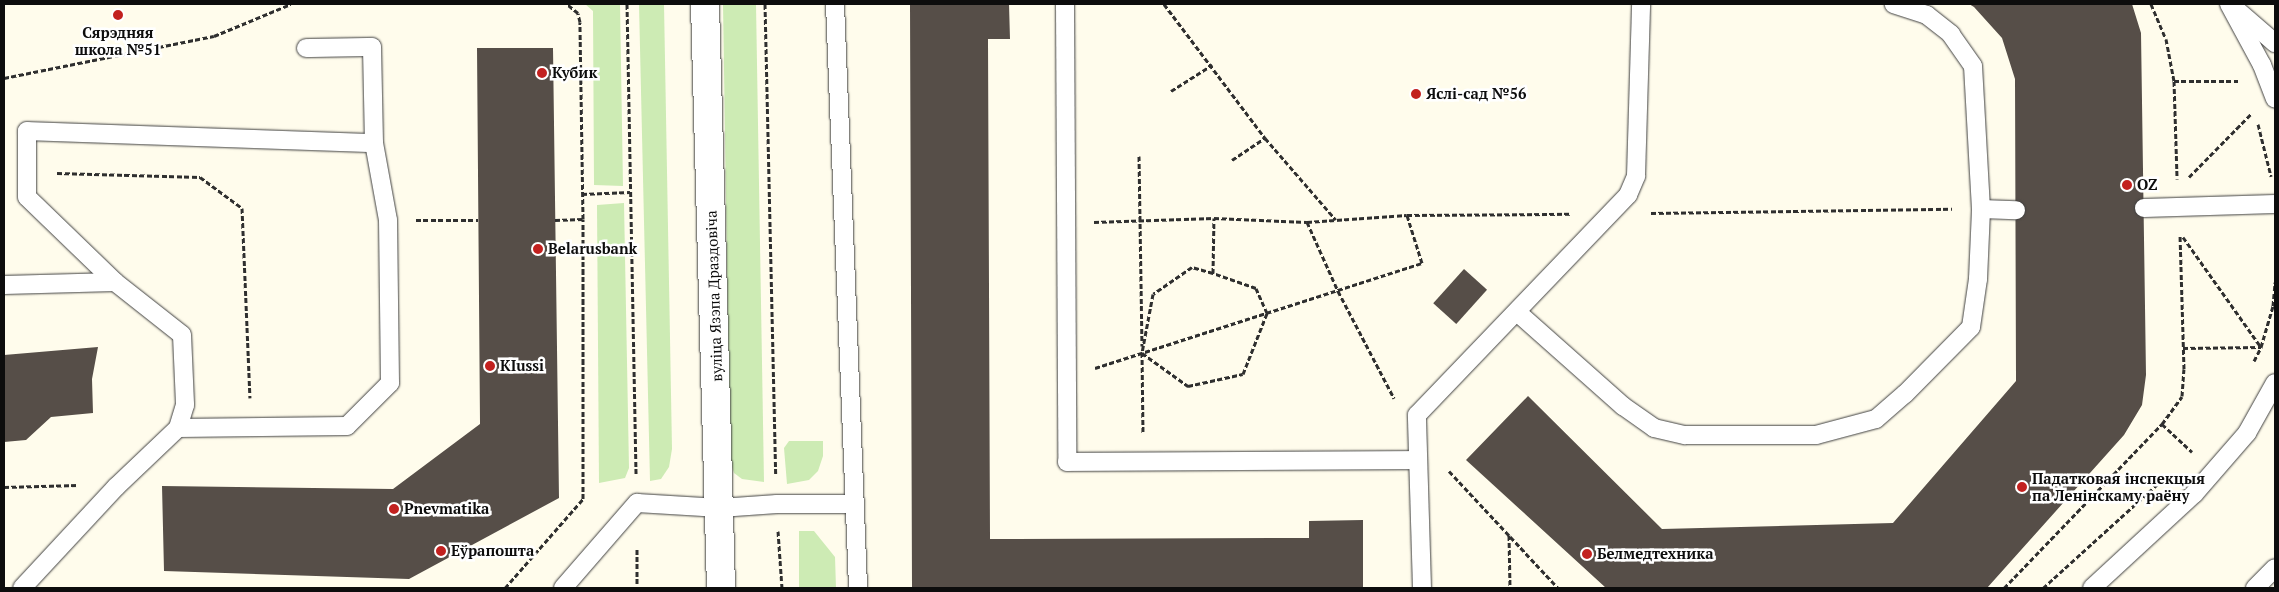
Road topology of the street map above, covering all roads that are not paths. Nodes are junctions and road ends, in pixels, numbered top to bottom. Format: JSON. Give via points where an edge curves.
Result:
{"nodes":[{"id":1,"x":705,"y":4,"type":"edge"},
{"id":2,"x":835,"y":4,"type":"edge"},
{"id":3,"x":1065,"y":4,"type":"edge"},
{"id":4,"x":1641,"y":4,"type":"edge"},
{"id":5,"x":1894,"y":4,"type":"edge"},
{"id":6,"x":2229,"y":4,"type":"edge"},
{"id":7,"x":2275,"y":43,"type":"edge"},
{"id":8,"x":306,"y":48,"type":"dead end"},
{"id":9,"x":2275,"y":99,"type":"edge"},
{"id":10,"x":374,"y":143,"type":"junction"},
{"id":11,"x":2275,"y":204,"type":"edge"},
{"id":12,"x":2144,"y":208,"type":"dead end"},
{"id":13,"x":1980,"y":209,"type":"junction"},
{"id":14,"x":2016,"y":210,"type":"dead end"},
{"id":15,"x":115,"y":282,"type":"junction"},
{"id":16,"x":4,"y":285,"type":"edge"},
{"id":17,"x":1517,"y":312,"type":"junction"},
{"id":18,"x":2275,"y":383,"type":"edge"},
{"id":19,"x":178,"y":428,"type":"junction"},
{"id":20,"x":1418,"y":460,"type":"junction"},
{"id":21,"x":854,"y":504,"type":"junction"},
{"id":22,"x":720,"y":508,"type":"junction"},
{"id":23,"x":2275,"y":568,"type":"edge"},
{"id":24,"x":22,"y":588,"type":"edge"},
{"id":25,"x":563,"y":588,"type":"edge"},
{"id":26,"x":721,"y":588,"type":"edge"},
{"id":27,"x":858,"y":588,"type":"edge"},
{"id":28,"x":1422,"y":588,"type":"edge"},
{"id":29,"x":2092,"y":588,"type":"edge"},
{"id":30,"x":2255,"y":588,"type":"edge"}],
"edges":[{"from":1,"to":22,"type":"street","name":"вуліца Язэпа Драздовіча"},
{"from":2,"to":21,"type":"lane"},
{"from":3,"to":20,"type":"lane","via":[[1066,462]]},
{"from":4,"to":17,"type":"lane","via":[[1636,176],[1628,195]]},
{"from":5,"to":13,"type":"lane","via":[[1927,15],[1951,34],[1973,66]]},
{"from":6,"to":7,"type":"lane"},
{"from":6,"to":9,"type":"lane","via":[[2262,65]]},
{"from":8,"to":10,"type":"lane","via":[[372,47]]},
{"from":10,"to":15,"type":"lane","via":[[27,131],[27,197]]},
{"from":10,"to":19,"type":"lane","via":[[388,220],[390,383],[347,426]]},
{"from":11,"to":12,"type":"lane"},
{"from":13,"to":14,"type":"lane"},
{"from":13,"to":17,"type":"lane","via":[[1978,280],[1972,327],[1912,388],[1876,419],[1816,435],[1686,435],[1654,428],[1623,406]]},
{"from":15,"to":16,"type":"lane"},
{"from":15,"to":19,"type":"lane","via":[[182,335],[185,405]]},
{"from":17,"to":20,"type":"lane","via":[[1417,415]]},
{"from":18,"to":29,"type":"lane","via":[[2247,433],[2194,494]]},
{"from":19,"to":24,"type":"lane","via":[[116,487]]},
{"from":20,"to":28,"type":"lane"},
{"from":21,"to":22,"type":"lane"},
{"from":21,"to":27,"type":"lane"},
{"from":22,"to":25,"type":"lane","via":[[637,503]]},
{"from":22,"to":26,"type":"street","name":"вуліца Язэпа Драздовіча"},
{"from":23,"to":30,"type":"lane"}]}
